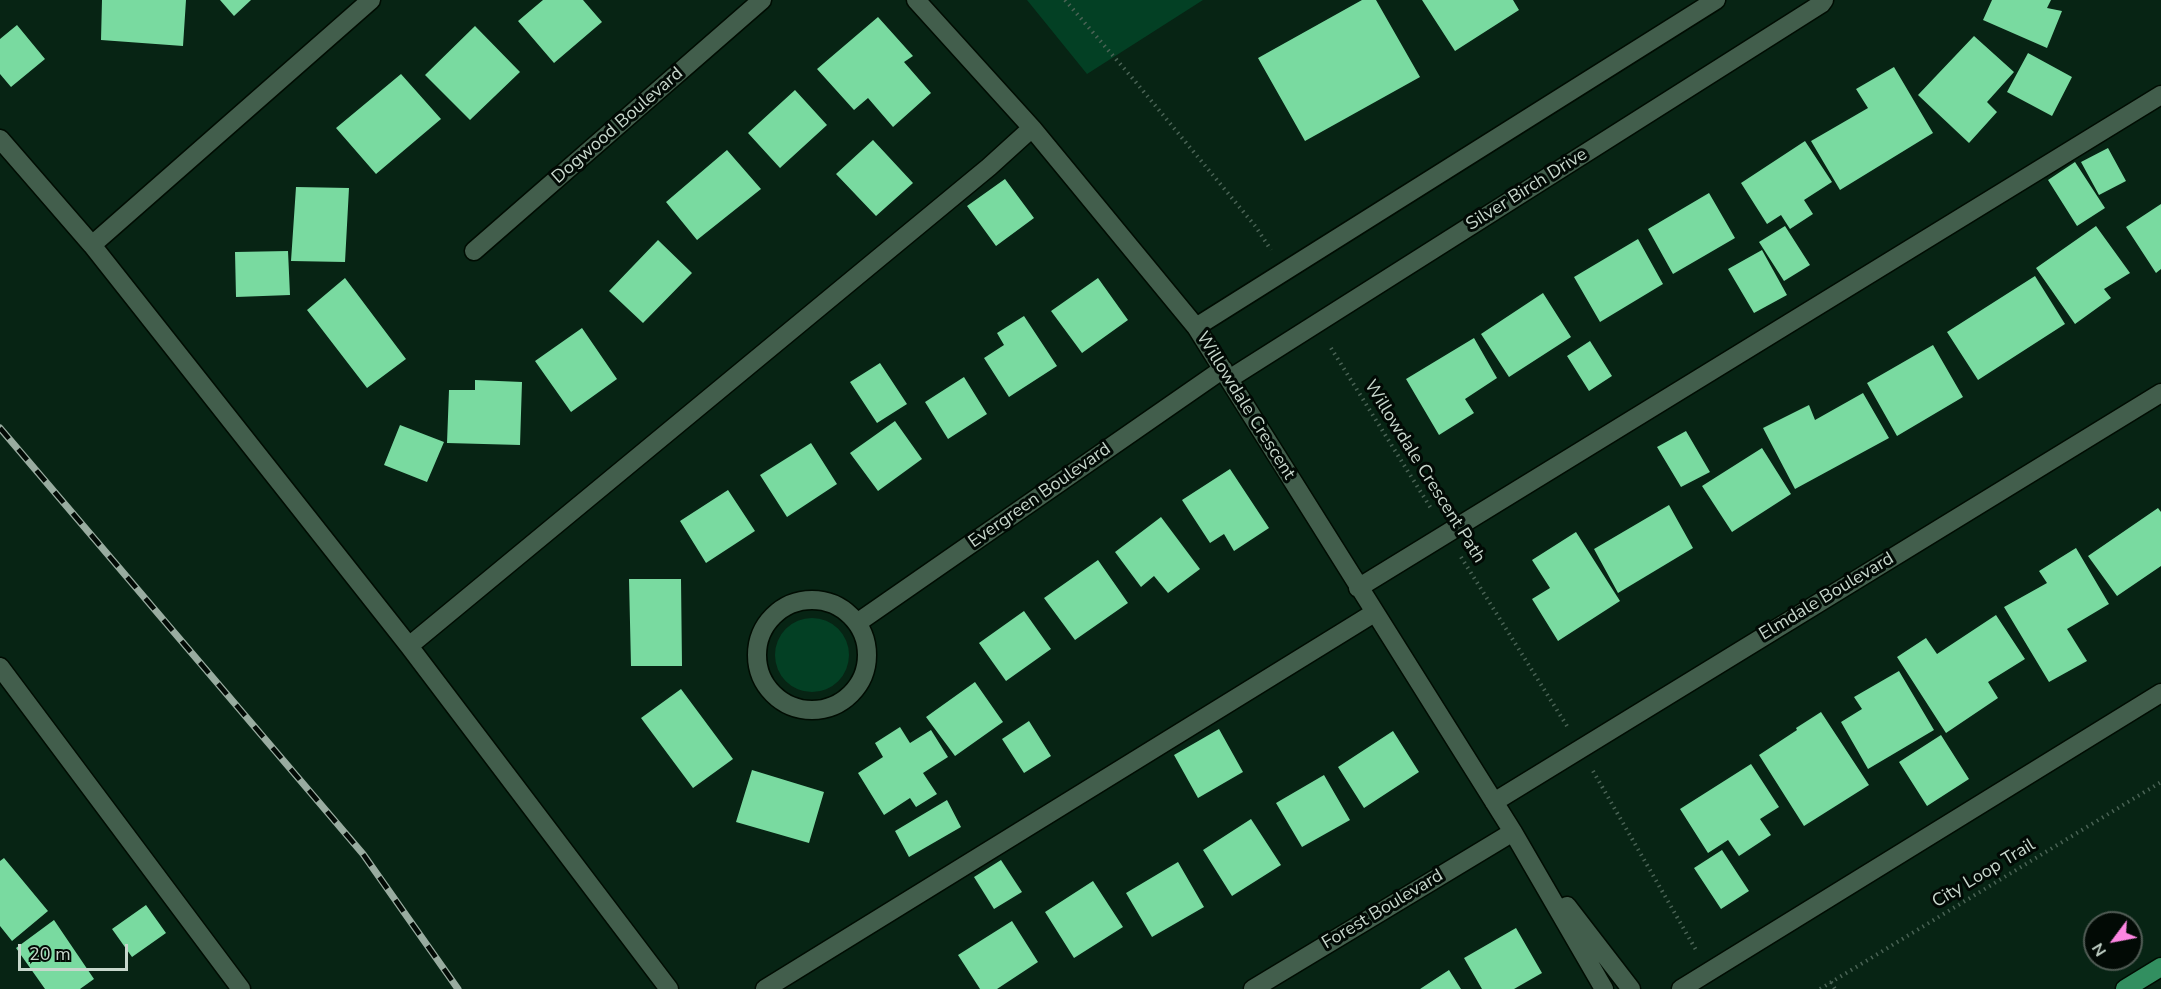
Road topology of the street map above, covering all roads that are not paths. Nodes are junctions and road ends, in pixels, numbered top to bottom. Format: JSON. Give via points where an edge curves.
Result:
{"nodes":[{"id":1,"x":371,"y":0,"type":"edge"},
{"id":2,"x":762,"y":0,"type":"edge"},
{"id":3,"x":916,"y":0,"type":"edge"},
{"id":4,"x":1716,"y":0,"type":"edge"},
{"id":5,"x":1824,"y":0,"type":"edge"},
{"id":6,"x":2161,"y":95,"type":"edge"},
{"id":7,"x":1032,"y":128,"type":"junction"},
{"id":8,"x":0,"y":140,"type":"edge"},
{"id":9,"x":92,"y":245,"type":"junction"},
{"id":10,"x":474,"y":251,"type":"dead end"},
{"id":11,"x":1196,"y":327,"type":"junction"},
{"id":12,"x":1226,"y":374,"type":"junction"},
{"id":13,"x":2161,"y":393,"type":"edge"},
{"id":14,"x":1358,"y":588,"type":"junction"},
{"id":15,"x":1374,"y":612,"type":"junction"},
{"id":16,"x":857,"y":622,"type":"junction"},
{"id":17,"x":409,"y":646,"type":"junction"},
{"id":18,"x":0,"y":667,"type":"edge"},
{"id":19,"x":2161,"y":693,"type":"edge"},
{"id":20,"x":1494,"y":802,"type":"junction"},
{"id":21,"x":1513,"y":832,"type":"junction"},
{"id":22,"x":1524,"y":850,"type":"junction"},
{"id":23,"x":2161,"y":967,"type":"edge"},
{"id":24,"x":241,"y":989,"type":"edge"},
{"id":25,"x":669,"y":989,"type":"edge"},
{"id":26,"x":765,"y":989,"type":"edge"},
{"id":27,"x":1253,"y":989,"type":"edge"},
{"id":28,"x":1604,"y":989,"type":"edge"},
{"id":29,"x":1631,"y":989,"type":"edge"},
{"id":30,"x":1681,"y":989,"type":"edge"},
{"id":31,"x":2125,"y":989,"type":"edge"}],
"edges":[{"from":1,"to":9,"type":"street"},
{"from":2,"to":10,"type":"street","name":"Dogwood Boulevard"},
{"from":3,"to":7,"type":"street","name":"Willowdale Crescent"},
{"from":4,"to":11,"type":"street"},
{"from":5,"to":12,"type":"street","name":"Silver Birch Drive","via":[[1316,324]]},
{"from":6,"to":14,"type":"street"},
{"from":7,"to":11,"type":"street","name":"Willowdale Crescent"},
{"from":7,"to":17,"type":"street"},
{"from":8,"to":9,"type":"street"},
{"from":9,"to":17,"type":"street"},
{"from":11,"to":12,"type":"street","name":"Willowdale Crescent"},
{"from":12,"to":14,"type":"street","name":"Willowdale Crescent"},
{"from":12,"to":16,"type":"street","name":"Evergreen Boulevard"},
{"from":13,"to":20,"type":"street","name":"Elmdale Boulevard"},
{"from":14,"to":15,"type":"street","name":"Willowdale Crescent"},
{"from":15,"to":20,"type":"street","name":"Willowdale Crescent"},
{"from":15,"to":26,"type":"street"},
{"from":16,"to":16,"type":"street","via":[[828,602],[793,603],[777,612],[765,625],[757,660],[772,693],[801,709],[833,707],[848,698],[859,686],[868,654]]},
{"from":17,"to":25,"type":"street"},
{"from":18,"to":24,"type":"street"},
{"from":19,"to":30,"type":"street"},
{"from":20,"to":21,"type":"street","name":"Willowdale Crescent"},
{"from":21,"to":22,"type":"street","name":"Willowdale Crescent"},
{"from":21,"to":27,"type":"street","name":"Forest Boulevard"},
{"from":22,"to":28,"type":"street","name":"Willowdale Crescent"},
{"from":22,"to":29,"type":"street","name":"Willowdale Crescent"},
{"from":23,"to":31,"type":"main road"}]}
